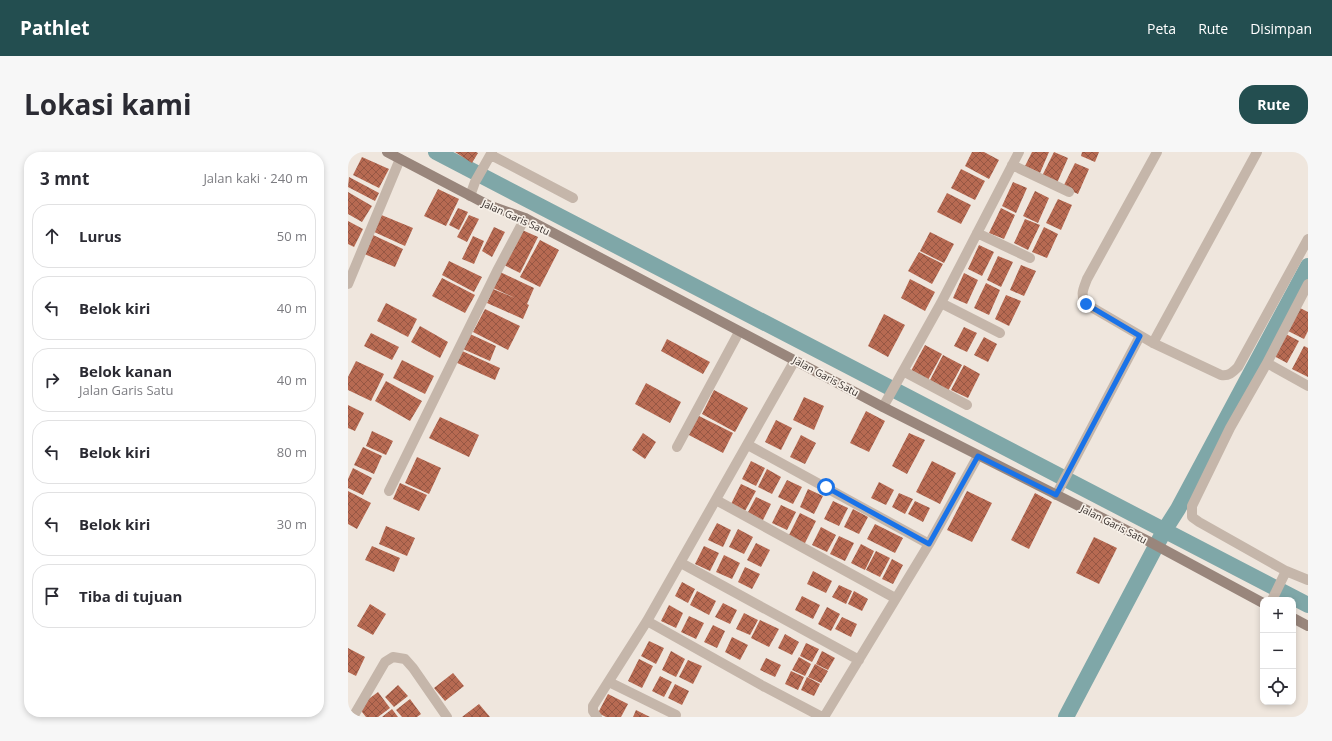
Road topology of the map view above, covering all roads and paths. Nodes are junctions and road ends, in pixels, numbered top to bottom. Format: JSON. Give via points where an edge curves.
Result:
{"nodes":[{"id":1,"x":387,"y":152,"type":"edge"},
{"id":2,"x":1019,"y":152,"type":"edge"},
{"id":3,"x":1157,"y":152,"type":"edge"},
{"id":4,"x":1257,"y":152,"type":"edge"},
{"id":5,"x":492,"y":154,"type":"edge"},
{"id":6,"x":400,"y":159,"type":"junction"},
{"id":7,"x":1012,"y":165,"type":"junction"},
{"id":8,"x":1069,"y":192,"type":"dead end"},
{"id":9,"x":470,"y":196,"type":"junction"},
{"id":10,"x":573,"y":198,"type":"dead end"},
{"id":11,"x":525,"y":218,"type":"junction"},
{"id":12,"x":977,"y":233,"type":"junction"},
{"id":13,"x":1308,"y":238,"type":"edge"},
{"id":14,"x":1030,"y":258,"type":"dead end"},
{"id":15,"x":348,"y":284,"type":"edge"},
{"id":16,"x":1308,"y":284,"type":"edge"},
{"id":17,"x":1304,"y":301,"type":"edge"},
{"id":18,"x":940,"y":303,"type":"junction"},
{"id":19,"x":739,"y":332,"type":"junction"},
{"id":20,"x":1000,"y":333,"type":"dead end"},
{"id":21,"x":1140,"y":336,"type":"junction"},
{"id":22,"x":1153,"y":343,"type":"junction"},
{"id":23,"x":794,"y":360,"type":"junction"},
{"id":24,"x":1267,"y":363,"type":"junction"},
{"id":25,"x":900,"y":375,"type":"junction"},
{"id":26,"x":1308,"y":386,"type":"edge"},
{"id":27,"x":967,"y":405,"type":"dead end"},
{"id":28,"x":883,"y":407,"type":"junction"},
{"id":29,"x":748,"y":445,"type":"junction"},
{"id":30,"x":677,"y":447,"type":"dead end"},
{"id":31,"x":978,"y":456,"type":"junction"},
{"id":32,"x":389,"y":491,"type":"dead end"},
{"id":33,"x":1057,"y":491,"type":"junction"},
{"id":34,"x":716,"y":500,"type":"junction"},
{"id":35,"x":929,"y":544,"type":"junction"},
{"id":36,"x":681,"y":562,"type":"junction"},
{"id":37,"x":1286,"y":570,"type":"junction"},
{"id":38,"x":1308,"y":580,"type":"edge"},
{"id":39,"x":1273,"y":597,"type":"edge"},
{"id":40,"x":895,"y":598,"type":"junction"},
{"id":41,"x":1260,"y":601,"type":"edge"},
{"id":42,"x":1296,"y":620,"type":"edge"},
{"id":43,"x":648,"y":621,"type":"junction"},
{"id":44,"x":1308,"y":626,"type":"edge"},
{"id":45,"x":859,"y":660,"type":"junction"},
{"id":46,"x":609,"y":682,"type":"junction"},
{"id":47,"x":676,"y":715,"type":"dead end"},
{"id":48,"x":353,"y":716,"type":"edge"},
{"id":49,"x":447,"y":717,"type":"edge"},
{"id":50,"x":597,"y":717,"type":"edge"},
{"id":51,"x":823,"y":717,"type":"edge"}],
"edges":[{"from":1,"to":6,"type":"street","name":"Jalan Garis Satu"},
{"from":2,"to":7,"type":"street"},
{"from":3,"to":21,"type":"street","via":[[1087,279],[1082,297],[1086,304]]},
{"from":4,"to":22,"type":"street"},
{"from":5,"to":9,"type":"street","via":[[475,182]]},
{"from":5,"to":10,"type":"street"},
{"from":6,"to":9,"type":"street","name":"Jalan Garis Satu"},
{"from":6,"to":15,"type":"street"},
{"from":7,"to":8,"type":"street"},
{"from":7,"to":12,"type":"street"},
{"from":9,"to":11,"type":"street","name":"Jalan Garis Satu"},
{"from":11,"to":19,"type":"street","name":"Jalan Garis Satu"},
{"from":11,"to":32,"type":"street"},
{"from":12,"to":14,"type":"street"},
{"from":12,"to":18,"type":"street"},
{"from":13,"to":22,"type":"street","via":[[1238,367],[1231,374],[1221,375]]},
{"from":16,"to":17,"type":"street"},
{"from":17,"to":24,"type":"street"},
{"from":18,"to":20,"type":"street"},
{"from":18,"to":25,"type":"street"},
{"from":19,"to":23,"type":"street","name":"Jalan Garis Satu"},
{"from":19,"to":30,"type":"street"},
{"from":21,"to":22,"type":"street"},
{"from":21,"to":33,"type":"street"},
{"from":23,"to":28,"type":"street","name":"Jalan Garis Satu"},
{"from":23,"to":29,"type":"street"},
{"from":24,"to":26,"type":"street"},
{"from":24,"to":37,"type":"street","via":[[1230,428],[1191,511],[1192,516],[1199,522]]},
{"from":25,"to":27,"type":"street"},
{"from":25,"to":28,"type":"street"},
{"from":28,"to":31,"type":"street","name":"Jalan Garis Satu"},
{"from":29,"to":34,"type":"street"},
{"from":29,"to":35,"type":"street"},
{"from":31,"to":33,"type":"street","name":"Jalan Garis Satu"},
{"from":31,"to":35,"type":"street"},
{"from":33,"to":41,"type":"street","name":"Jalan Garis Satu"},
{"from":34,"to":36,"type":"street"},
{"from":34,"to":40,"type":"street"},
{"from":35,"to":40,"type":"street"},
{"from":36,"to":43,"type":"street"},
{"from":36,"to":45,"type":"street"},
{"from":37,"to":38,"type":"street"},
{"from":37,"to":39,"type":"street"},
{"from":40,"to":45,"type":"street"},
{"from":42,"to":44,"type":"street"},
{"from":43,"to":46,"type":"street"},
{"from":43,"to":51,"type":"street"},
{"from":45,"to":51,"type":"street"},
{"from":46,"to":47,"type":"street"},
{"from":46,"to":50,"type":"street","via":[[593,706]]},
{"from":48,"to":49,"type":"street","via":[[385,662],[393,656],[405,659],[413,668]]}]}
